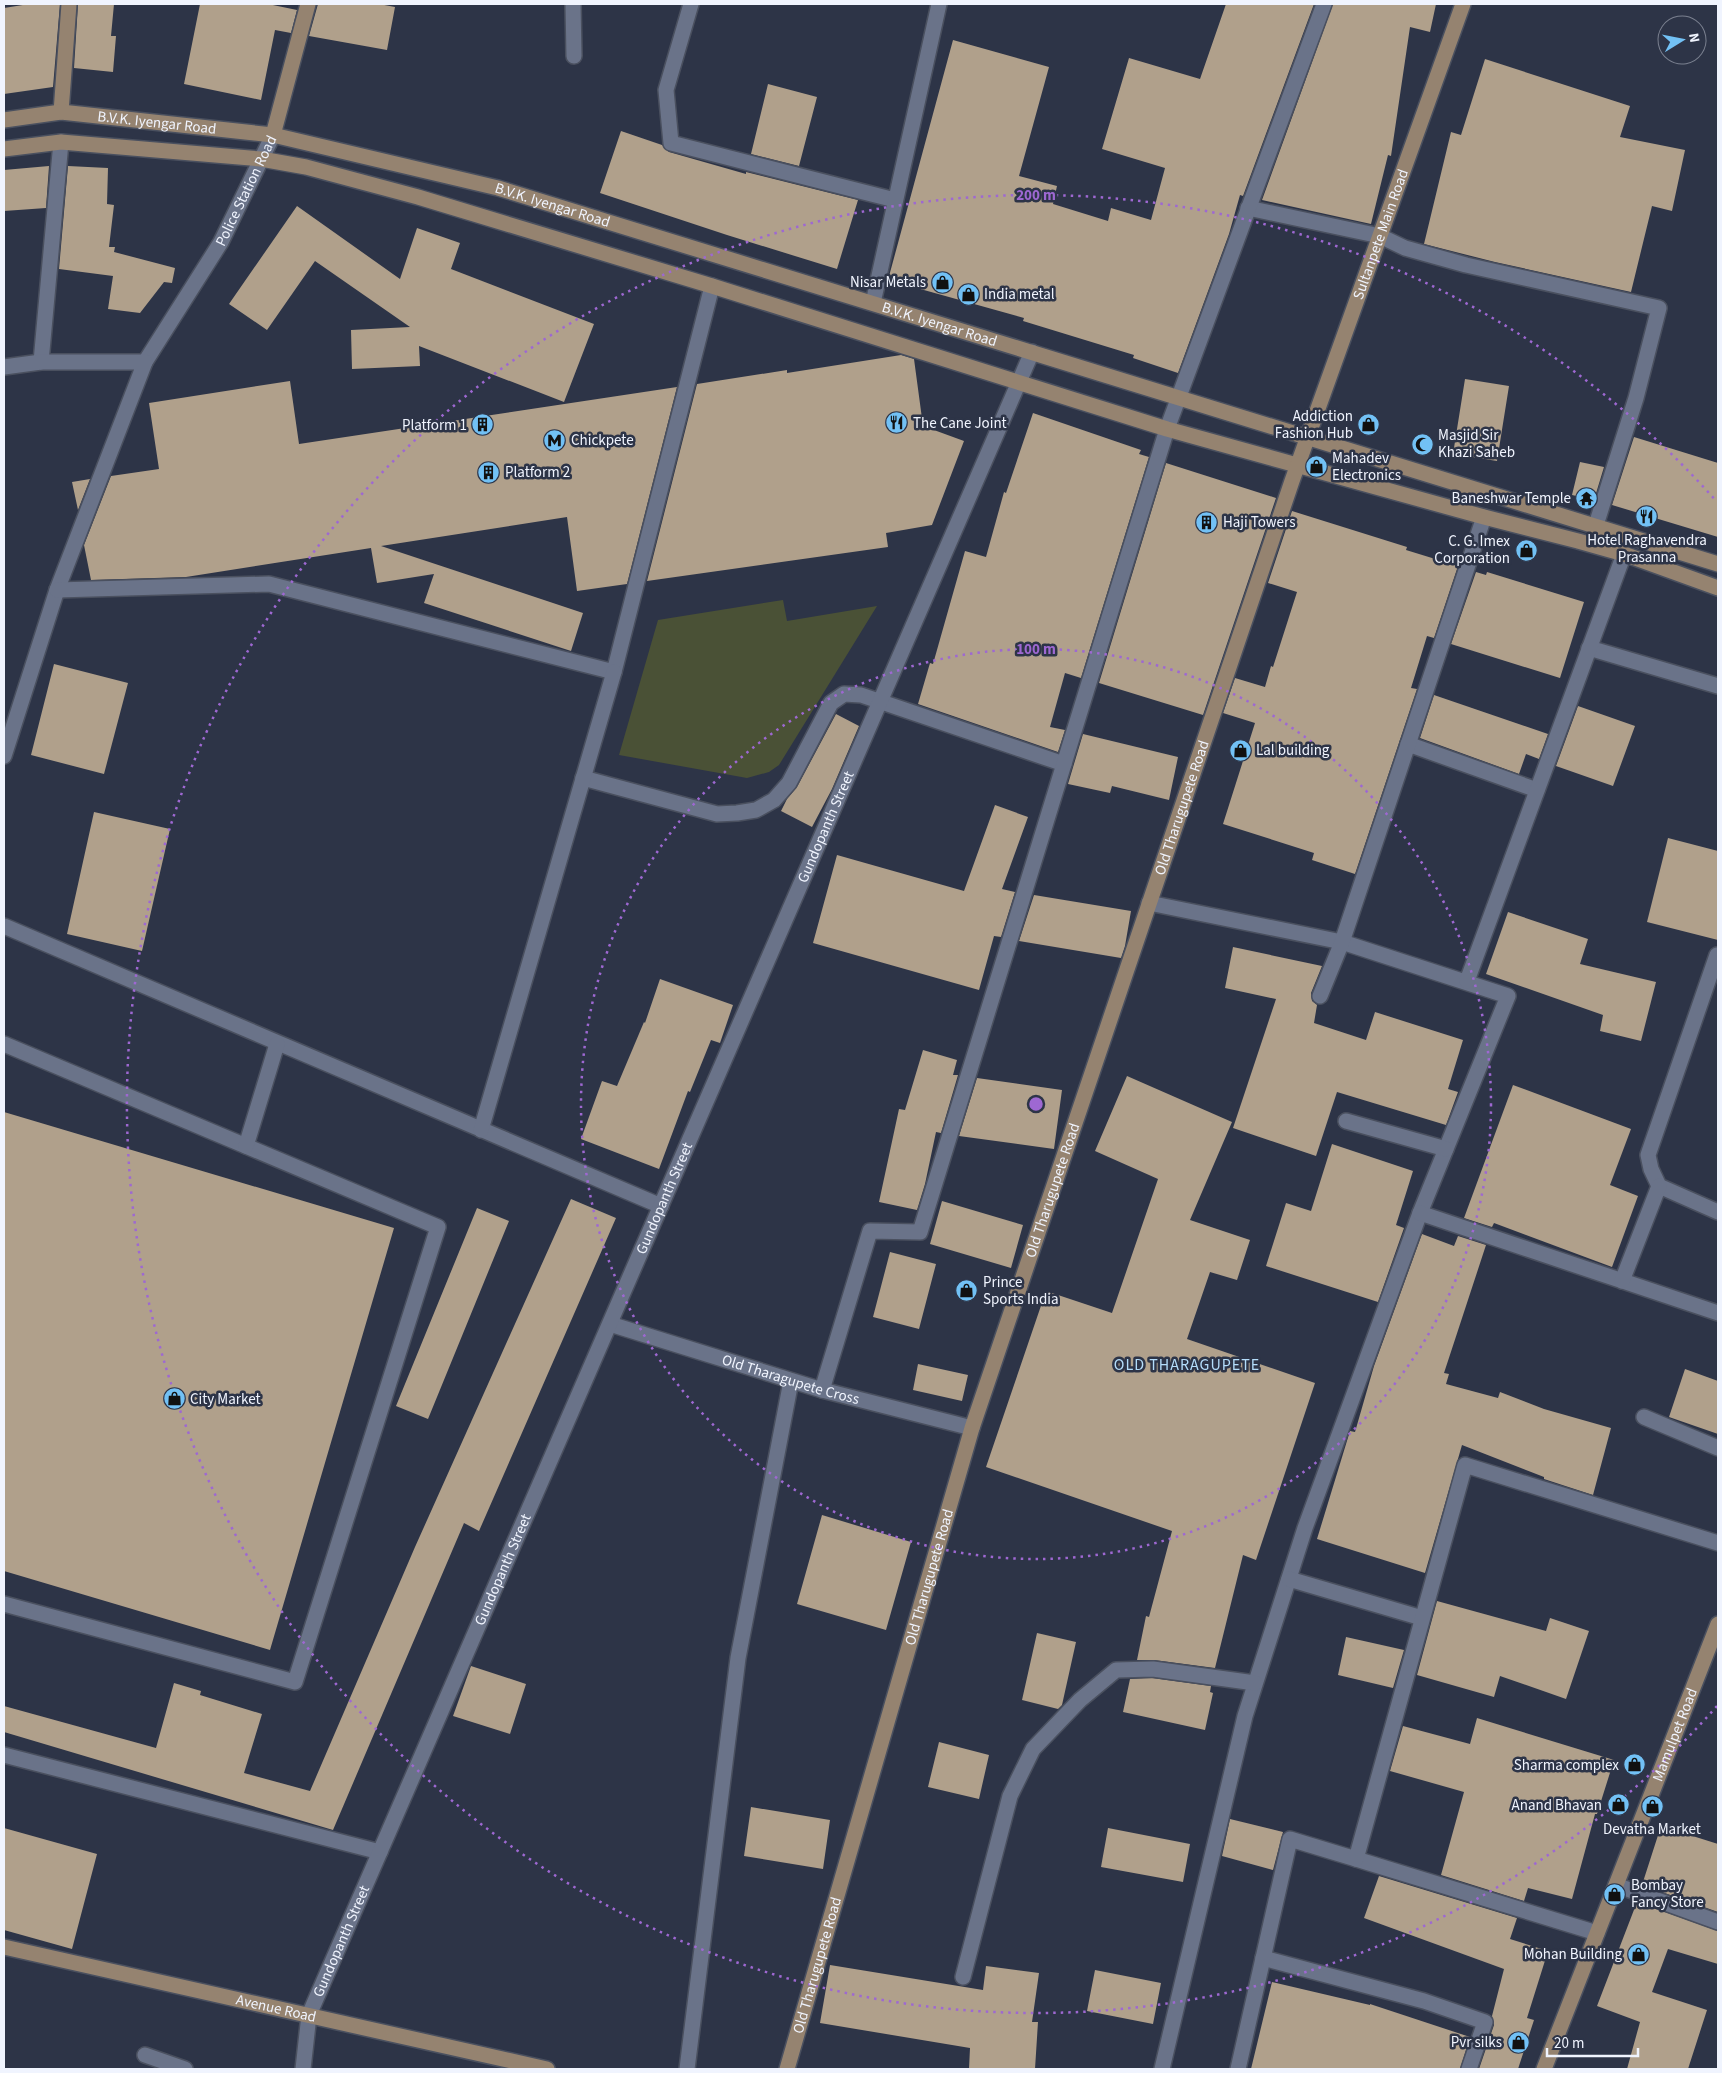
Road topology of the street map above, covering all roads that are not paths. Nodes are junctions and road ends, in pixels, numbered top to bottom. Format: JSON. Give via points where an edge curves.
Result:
{"nodes":[{"id":1,"x":69,"y":4,"type":"edge"},
{"id":2,"x":308,"y":4,"type":"edge"},
{"id":3,"x":572,"y":4,"type":"edge"},
{"id":4,"x":691,"y":4,"type":"edge"},
{"id":5,"x":939,"y":4,"type":"edge"},
{"id":6,"x":1324,"y":4,"type":"edge"},
{"id":7,"x":1463,"y":4,"type":"edge"},
{"id":8,"x":574,"y":56,"type":"dead end"},
{"id":9,"x":61,"y":112,"type":"junction"},
{"id":10,"x":4,"y":120,"type":"edge"},
{"id":11,"x":273,"y":135,"type":"junction"},
{"id":12,"x":61,"y":142,"type":"junction"},
{"id":13,"x":4,"y":149,"type":"edge"},
{"id":14,"x":261,"y":159,"type":"junction"},
{"id":15,"x":895,"y":200,"type":"junction"},
{"id":16,"x":1248,"y":208,"type":"junction"},
{"id":17,"x":1380,"y":236,"type":"junction"},
{"id":18,"x":712,"y":286,"type":"junction"},
{"id":19,"x":873,"y":303,"type":"junction"},
{"id":20,"x":1032,"y":352,"type":"junction"},
{"id":21,"x":41,"y":362,"type":"junction"},
{"id":22,"x":145,"y":362,"type":"junction"},
{"id":23,"x":4,"y":367,"type":"edge"},
{"id":24,"x":1020,"y":382,"type":"junction"},
{"id":25,"x":1178,"y":398,"type":"junction"},
{"id":26,"x":1167,"y":429,"type":"junction"},
{"id":27,"x":1308,"y":437,"type":"junction"},
{"id":28,"x":1298,"y":464,"type":"junction"},
{"id":29,"x":1484,"y":517,"type":"junction"},
{"id":30,"x":1596,"y":525,"type":"junction"},
{"id":31,"x":1624,"y":554,"type":"junction"},
{"id":32,"x":1718,"y":564,"type":"edge"},
{"id":33,"x":1718,"y":588,"type":"edge"},
{"id":34,"x":57,"y":590,"type":"junction"},
{"id":35,"x":1589,"y":648,"type":"junction"},
{"id":36,"x":614,"y":672,"type":"junction"},
{"id":37,"x":1718,"y":686,"type":"edge"},
{"id":38,"x":881,"y":702,"type":"junction"},
{"id":39,"x":1408,"y":744,"type":"junction"},
{"id":40,"x":4,"y":756,"type":"edge"},
{"id":41,"x":1064,"y":764,"type":"junction"},
{"id":42,"x":583,"y":778,"type":"junction"},
{"id":43,"x":1537,"y":790,"type":"junction"},
{"id":44,"x":1149,"y":903,"type":"junction"},
{"id":45,"x":4,"y":926,"type":"edge"},
{"id":46,"x":1342,"y":942,"type":"junction"},
{"id":47,"x":1717,"y":955,"type":"dead end"},
{"id":48,"x":1467,"y":982,"type":"junction"},
{"id":49,"x":1320,"y":996,"type":"dead end"},
{"id":50,"x":4,"y":1044,"type":"edge"},
{"id":51,"x":277,"y":1044,"type":"junction"},
{"id":52,"x":1346,"y":1121,"type":"dead end"},
{"id":53,"x":481,"y":1130,"type":"junction"},
{"id":54,"x":246,"y":1146,"type":"junction"},
{"id":55,"x":1446,"y":1149,"type":"junction"},
{"id":56,"x":1659,"y":1186,"type":"junction"},
{"id":57,"x":661,"y":1206,"type":"junction"},
{"id":58,"x":1718,"y":1212,"type":"edge"},
{"id":59,"x":1420,"y":1213,"type":"junction"},
{"id":60,"x":1622,"y":1281,"type":"junction"},
{"id":61,"x":1718,"y":1313,"type":"edge"},
{"id":62,"x":610,"y":1324,"type":"junction"},
{"id":63,"x":791,"y":1380,"type":"junction"},
{"id":64,"x":822,"y":1390,"type":"junction"},
{"id":65,"x":1644,"y":1417,"type":"dead end"},
{"id":66,"x":972,"y":1428,"type":"junction"},
{"id":67,"x":1718,"y":1448,"type":"edge"},
{"id":68,"x":1718,"y":1543,"type":"edge"},
{"id":69,"x":1289,"y":1579,"type":"junction"},
{"id":70,"x":4,"y":1604,"type":"edge"},
{"id":71,"x":1422,"y":1618,"type":"junction"},
{"id":72,"x":1718,"y":1624,"type":"edge"},
{"id":73,"x":1256,"y":1683,"type":"junction"},
{"id":74,"x":4,"y":1755,"type":"edge"},
{"id":75,"x":380,"y":1852,"type":"junction"},
{"id":76,"x":1356,"y":1859,"type":"junction"},
{"id":77,"x":1616,"y":1885,"type":"junction"},
{"id":78,"x":1718,"y":1922,"type":"edge"},
{"id":79,"x":1597,"y":1933,"type":"junction"},
{"id":80,"x":4,"y":1947,"type":"edge"},
{"id":81,"x":1263,"y":1958,"type":"junction"},
{"id":82,"x":963,"y":1977,"type":"dead end"},
{"id":83,"x":309,"y":2015,"type":"junction"},
{"id":84,"x":145,"y":2055,"type":"dead end"},
{"id":85,"x":185,"y":2069,"type":"edge"},
{"id":86,"x":302,"y":2069,"type":"edge"},
{"id":87,"x":547,"y":2069,"type":"edge"},
{"id":88,"x":687,"y":2069,"type":"edge"},
{"id":89,"x":787,"y":2069,"type":"edge"},
{"id":90,"x":1162,"y":2069,"type":"edge"},
{"id":91,"x":1238,"y":2069,"type":"edge"},
{"id":92,"x":1469,"y":2069,"type":"edge"},
{"id":93,"x":1544,"y":2069,"type":"edge"}],
"edges":[{"from":1,"to":9,"type":"street"},
{"from":2,"to":11,"type":"street","name":"Police Station Road"},
{"from":3,"to":8,"type":"street"},
{"from":4,"to":15,"type":"street","via":[[666,90],[671,143]]},
{"from":5,"to":15,"type":"street"},
{"from":6,"to":16,"type":"street"},
{"from":7,"to":17,"type":"street","name":"Sultanpete Main Road"},
{"from":9,"to":10,"type":"street","name":"B.V.K. Iyengar Road"},
{"from":9,"to":11,"type":"street","name":"B.V.K. Iyengar Road"},
{"from":11,"to":14,"type":"street","name":"Police Station Road"},
{"from":11,"to":19,"type":"street","name":"B.V.K. Iyengar Road","via":[[498,188]]},
{"from":12,"to":13,"type":"street","name":"B.V.K. Iyengar Road"},
{"from":12,"to":14,"type":"street","name":"B.V.K. Iyengar Road"},
{"from":12,"to":21,"type":"street"},
{"from":14,"to":18,"type":"street","name":"B.V.K. Iyengar Road","via":[[306,167],[418,197]]},
{"from":14,"to":22,"type":"street","name":"Police Station Road","via":[[221,242]]},
{"from":15,"to":19,"type":"street"},
{"from":16,"to":17,"type":"street"},
{"from":16,"to":25,"type":"street"},
{"from":17,"to":27,"type":"street","name":"Sultanpete Main Road"},
{"from":17,"to":30,"type":"street","via":[[1405,248],[1466,265],[1660,308]]},
{"from":18,"to":24,"type":"street","name":"B.V.K. Iyengar Road"},
{"from":18,"to":36,"type":"street"},
{"from":19,"to":20,"type":"street","name":"B.V.K. Iyengar Road"},
{"from":20,"to":24,"type":"street","name":"Gundopanth Street"},
{"from":20,"to":25,"type":"street","name":"B.V.K. Iyengar Road"},
{"from":21,"to":22,"type":"street"},
{"from":21,"to":23,"type":"street"},
{"from":22,"to":34,"type":"street","name":"Police Station Road"},
{"from":24,"to":26,"type":"street","name":"B.V.K. Iyengar Road"},
{"from":24,"to":38,"type":"street","name":"Gundopanth Street"},
{"from":25,"to":26,"type":"street"},
{"from":25,"to":27,"type":"street","name":"B.V.K. Iyengar Road"},
{"from":26,"to":28,"type":"street","name":"B.V.K. Iyengar Road"},
{"from":26,"to":41,"type":"street"},
{"from":27,"to":28,"type":"street","name":"Sultanpete Main Road"},
{"from":27,"to":30,"type":"street","name":"B.V.K. Iyengar Road"},
{"from":28,"to":29,"type":"street","name":"B.V.K. Iyengar Road"},
{"from":28,"to":44,"type":"street","name":"Old Tharugupete Road"},
{"from":29,"to":31,"type":"street","name":"B.V.K. Iyengar Road"},
{"from":29,"to":39,"type":"street"},
{"from":30,"to":32,"type":"street","name":"B.V.K. Iyengar Road"},
{"from":31,"to":33,"type":"street","name":"B.V.K. Iyengar Road"},
{"from":31,"to":35,"type":"street"},
{"from":34,"to":36,"type":"street","via":[[269,584]]},
{"from":34,"to":40,"type":"street","name":"Police Station Road"},
{"from":35,"to":37,"type":"street"},
{"from":35,"to":43,"type":"street"},
{"from":36,"to":42,"type":"street"},
{"from":38,"to":41,"type":"street"},
{"from":38,"to":42,"type":"street","via":[[861,695],[844,694],[831,703],[789,784],[774,800],[756,810],[717,814]]},
{"from":38,"to":57,"type":"street","name":"Gundopanth Street"},
{"from":39,"to":43,"type":"street"},
{"from":39,"to":46,"type":"street"},
{"from":41,"to":64,"type":"street","via":[[920,1232],[870,1231]]},
{"from":42,"to":53,"type":"street"},
{"from":43,"to":48,"type":"street"},
{"from":44,"to":46,"type":"street"},
{"from":44,"to":66,"type":"street","name":"Old Tharugupete Road"},
{"from":45,"to":51,"type":"street"},
{"from":46,"to":48,"type":"street"},
{"from":46,"to":49,"type":"street"},
{"from":47,"to":56,"type":"street","via":[[1648,1155]]},
{"from":48,"to":55,"type":"street","via":[[1508,996]]},
{"from":50,"to":54,"type":"street"},
{"from":51,"to":53,"type":"street"},
{"from":51,"to":54,"type":"street"},
{"from":52,"to":55,"type":"street"},
{"from":53,"to":57,"type":"street"},
{"from":54,"to":70,"type":"street","via":[[438,1226],[295,1682]]},
{"from":55,"to":59,"type":"street"},
{"from":56,"to":58,"type":"street"},
{"from":56,"to":60,"type":"street"},
{"from":57,"to":62,"type":"street","name":"Gundopanth Street"},
{"from":59,"to":60,"type":"street"},
{"from":59,"to":69,"type":"street"},
{"from":60,"to":61,"type":"street"},
{"from":62,"to":63,"type":"street","name":"Old Tharagupete Cross"},
{"from":62,"to":75,"type":"street","name":"Gundopanth Street"},
{"from":63,"to":64,"type":"street","name":"Old Tharagupete Cross"},
{"from":63,"to":88,"type":"street","via":[[738,1658]]},
{"from":64,"to":66,"type":"street","name":"Old Tharagupete Cross"},
{"from":65,"to":67,"type":"street"},
{"from":66,"to":89,"type":"street","name":"Old Tharugupete Road"},
{"from":68,"to":71,"type":"street","via":[[1465,1465]]},
{"from":69,"to":71,"type":"street"},
{"from":69,"to":73,"type":"street"},
{"from":71,"to":76,"type":"street"},
{"from":72,"to":77,"type":"street","name":"Mamulpet Road"},
{"from":73,"to":82,"type":"street","via":[[1153,1669],[1116,1670],[1080,1700],[1033,1749],[1010,1796]]},
{"from":73,"to":90,"type":"street","via":[[1245,1716]]},
{"from":74,"to":75,"type":"street"},
{"from":75,"to":83,"type":"street","name":"Gundopanth Street"},
{"from":76,"to":79,"type":"street"},
{"from":76,"to":81,"type":"street","via":[[1290,1839]]},
{"from":77,"to":78,"type":"street"},
{"from":77,"to":79,"type":"street","name":"Mamulpet Road"},
{"from":79,"to":93,"type":"street","name":"Mamulpet Road"},
{"from":80,"to":83,"type":"street","name":"Avenue Road"},
{"from":81,"to":91,"type":"street"},
{"from":81,"to":92,"type":"street","via":[[1424,2001],[1485,2022]]},
{"from":83,"to":86,"type":"street","name":"Gundopanth Street"},
{"from":83,"to":87,"type":"street","name":"Avenue Road"},
{"from":84,"to":85,"type":"street"}]}
